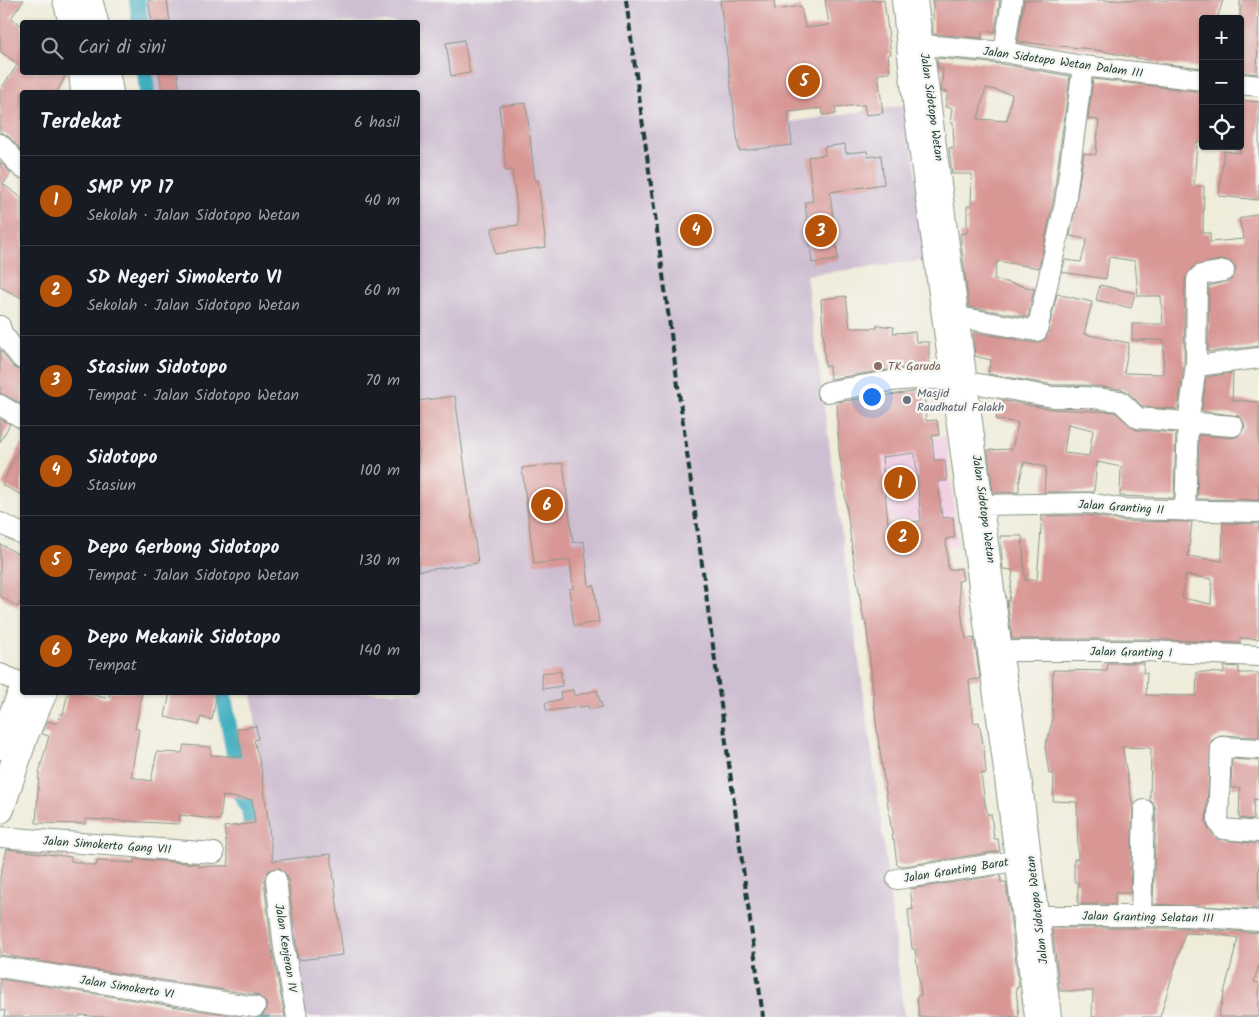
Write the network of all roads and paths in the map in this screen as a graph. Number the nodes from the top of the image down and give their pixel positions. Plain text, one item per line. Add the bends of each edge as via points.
1 (67, 0) edge
2 (88, 0) edge
3 (902, 0) edge
4 (917, 0) edge
5 (1012, 0) edge
6 (72, 20) edge
7 (93, 20) edge
8 (923, 45) junction
9 (1004, 52) junction
10 (1083, 66) junction
11 (83, 75) edge
12 (106, 75) edge
13 (1199, 80) edge
14 (1244, 84) edge
15 (1259, 86) edge
16 (86, 90) edge
17 (109, 90) edge
18 (0, 144) edge
19 (20, 166) edge
20 (1224, 271) dead end
21 (958, 317) junction
22 (0, 326) edge
23 (20, 356) edge
24 (1259, 358) edge
25 (1196, 366) junction
26 (959, 381) junction
27 (827, 392) dead end
28 (0, 405) edge
29 (20, 417) edge
30 (1188, 423) junction
31 (1233, 426) dead end
32 (983, 504) junction
33 (1185, 511) junction
34 (1259, 512) edge
35 (0, 524) edge
36 (20, 533) edge
37 (1002, 651) junction
38 (1259, 656) edge
39 (0, 674) edge
40 (20, 682) edge
41 (21, 695) edge
42 (42, 695) edge
43 (0, 745) edge
44 (1009, 745) junction
45 (1259, 749) edge
46 (0, 809) edge
47 (1144, 810) dead end
48 (1259, 832) edge
49 (0, 837) edge
50 (214, 853) dead end
51 (1015, 862) junction
52 (276, 879) dead end
53 (897, 879) dead end
54 (1037, 916) junction
55 (1141, 917) junction
56 (1259, 921) edge
57 (0, 967) edge
58 (255, 1007) dead end
59 (297, 1017) edge
60 (1035, 1017) edge
61 (1051, 1017) edge

1 - 6 highway
2 - 7 highway
3 - 26 street, Jalan Sidotopo Wetan via 914,111
4 - 8 street, Jalan Sidotopo Wetan
5 - 9 street
8 - 9 street, Jalan Sidotopo Wetan Dalam III
8 - 21 street, Jalan Sidotopo Wetan
9 - 10 street, Jalan Sidotopo Wetan Dalam III
10 - 13 street, Jalan Sidotopo Wetan Dalam III
10 - 21 street via 1065,204 1037,332
11 - 16 highway
12 - 17 highway
14 - 15 street
18 - 19 street
20 - 25 street via 1201,275 1197,279
21 - 26 street, Jalan Sidotopo Wetan
22 - 23 street
24 - 25 street
25 - 30 street
26 - 27 street via 934,378 888,381
26 - 30 street via 1053,397 1120,401 1138,418
26 - 32 street, Jalan Sidotopo Wetan
26 - 44 street, Jalan Sidotopo Wetan
28 - 29 street
30 - 31 street
30 - 33 street
32 - 33 street, Jalan Granting II via 1089,504
32 - 37 street, Jalan Sidotopo Wetan
33 - 34 street, Jalan Granting II
35 - 36 street
37 - 38 street, Jalan Granting I via 1145,651
37 - 44 street, Jalan Sidotopo Wetan
39 - 40 street
41 - 43 highway
42 - 46 highway via 24,735
44 - 51 street, Jalan Sidotopo Wetan
44 - 54 street, Jalan Sidotopo Wetan
45 - 48 street via 1221,747 1220,826 1223,829
47 - 55 street
49 - 50 street, Jalan Simokerto Gang VII
51 - 53 street, Jalan Granting Barat
51 - 60 street, Jalan Sidotopo Wetan
52 - 59 street, Jalan Kenjeran IV
54 - 55 street, Jalan Granting Selatan III
54 - 61 street, Jalan Sidotopo Wetan
55 - 56 street, Jalan Granting Selatan III via 1188,916
57 - 58 street, Jalan Simokerto VI

